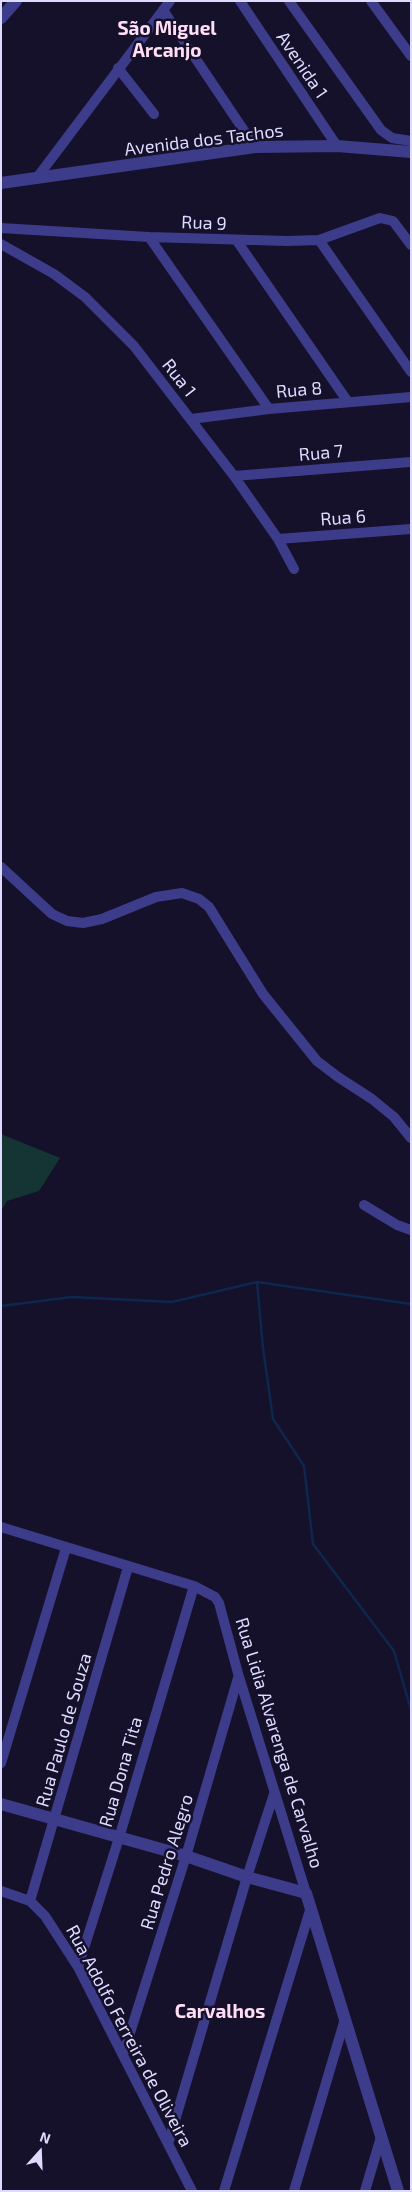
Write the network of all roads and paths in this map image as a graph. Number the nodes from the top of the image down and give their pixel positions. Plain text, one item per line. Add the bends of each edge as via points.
1 (16, 1) edge
2 (170, 1) edge
3 (240, 1) edge
4 (289, 1) edge
5 (370, 1) edge
6 (163, 10) junction
7 (1, 18) edge
8 (411, 56) edge
9 (118, 68) junction
10 (154, 114) dead end
11 (411, 141) edge
12 (337, 146) junction
13 (255, 147) junction
14 (411, 152) edge
15 (36, 179) junction
16 (1, 183) edge
17 (1, 228) edge
18 (149, 237) junction
19 (319, 240) junction
20 (237, 241) junction
21 (1, 244) edge
22 (411, 246) edge
23 (411, 372) edge
24 (411, 397) edge
25 (348, 402) junction
26 (269, 409) junction
27 (191, 419) junction
28 (411, 462) edge
29 (234, 476) junction
30 (411, 529) edge
31 (278, 539) junction
32 (294, 568) dead end
33 (1, 867) edge
34 (411, 1138) edge
35 (364, 1205) dead end
36 (411, 1230) edge
37 (1, 1527) edge
38 (66, 1548) junction
39 (128, 1567) junction
40 (194, 1586) junction
41 (239, 1678) junction
42 (1, 1762) edge
43 (274, 1794) junction
44 (1, 1804) edge
45 (55, 1818) junction
46 (119, 1838) junction
47 (186, 1856) junction
48 (247, 1877) junction
49 (1, 1892) edge
50 (300, 1892) junction
51 (30, 1901) junction
52 (311, 1906) junction
53 (78, 1967) junction
54 (345, 2019) junction
55 (123, 2055) junction
56 (381, 2137) junction
57 (168, 2144) junction
58 (192, 2191) edge
59 (224, 2191) edge
60 (294, 2191) edge
61 (365, 2191) edge
62 (398, 2191) edge

1 - 7 street
2 - 6 street
3 - 12 street, Avenida 1
4 - 11 street, Avenida 1 via 381,130 392,138
5 - 8 street
6 - 9 street
6 - 13 street
9 - 10 street
9 - 15 street
12 - 13 street, Avenida dos Tachos
12 - 14 street, Avenida dos Tachos
13 - 15 street, Avenida dos Tachos
15 - 16 street, Avenida dos Tachos
17 - 18 street, Rua 9
18 - 20 street, Rua 9
18 - 26 street
19 - 20 street, Rua 9
19 - 22 street, Rua 9 via 380,218 393,221
19 - 23 street
20 - 25 street
21 - 27 street, Rua 1 via 54,274 85,297 134,346
24 - 25 street, Rua 8
25 - 26 street, Rua 8
26 - 27 street, Rua 8
27 - 29 street, Rua 1
28 - 29 street, Rua 7
29 - 31 street, Rua 1
30 - 31 street, Rua 6
31 - 32 street, Rua 1
33 - 34 street via 52,914 67,921 83,923 102,919 156,897 182,893 199,899 209,907 263,994 317,1061 394,1117
35 - 36 street
37 - 38 street
38 - 39 street
38 - 42 street
39 - 40 street
39 - 45 street, Rua Paulo de Souza
40 - 41 street, Rua Lidia Alvarenga de Carvalho via 210,1594 218,1603
40 - 46 street, Rua Dona Tita
41 - 43 street, Rua Lidia Alvarenga de Carvalho
41 - 47 street, Rua Pedro Alegro
43 - 48 street
43 - 50 street, Rua Lidia Alvarenga de Carvalho
44 - 45 street
45 - 46 street
45 - 51 street, Rua Paulo de Souza
46 - 47 street
46 - 53 street, Rua Dona Tita
47 - 48 street
47 - 55 street, Rua Pedro Alegro
48 - 50 street
48 - 57 street
49 - 51 street, Rua Adolfo Ferreira de Oliveira
50 - 52 street, Rua Lidia Alvarenga de Carvalho
51 - 53 street, Rua Adolfo Ferreira de Oliveira via 45,1916
52 - 54 street, Rua Lidia Alvarenga de Carvalho
52 - 59 street
53 - 55 street, Rua Adolfo Ferreira de Oliveira
54 - 56 street, Rua Lidia Alvarenga de Carvalho
54 - 60 street
55 - 57 street, Rua Adolfo Ferreira de Oliveira
56 - 61 street
56 - 62 street, Rua Lidia Alvarenga de Carvalho
57 - 58 street, Rua Adolfo Ferreira de Oliveira

